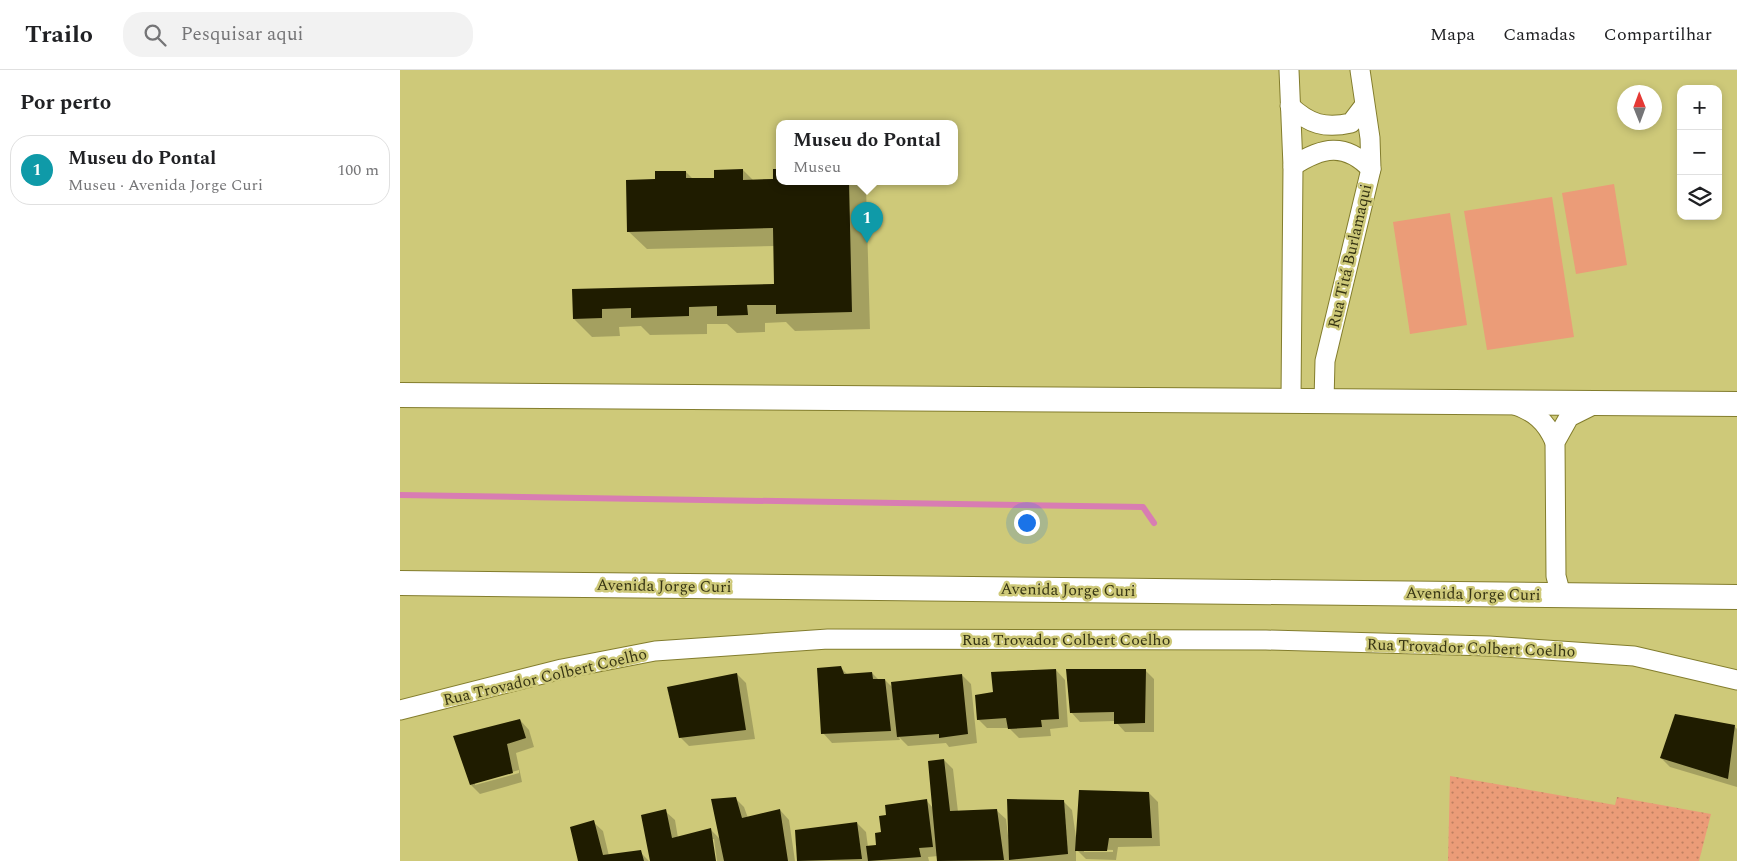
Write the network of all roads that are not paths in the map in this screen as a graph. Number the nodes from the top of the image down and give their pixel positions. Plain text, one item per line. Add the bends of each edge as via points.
1 (1289, 70) edge
2 (1360, 70) edge
3 (1290, 106) junction
4 (1364, 106) junction
5 (1293, 166) junction
6 (1371, 168) junction
7 (400, 395) edge
8 (1291, 400) junction
9 (1324, 401) junction
10 (1506, 402) junction
11 (1598, 403) junction
12 (1737, 404) edge
13 (1555, 442) junction
14 (400, 583) edge
15 (1561, 595) junction
16 (1737, 597) edge
17 (1737, 680) edge
18 (400, 710) edge

1 - 3 street
2 - 4 street
3 - 4 street via 1302,118 1328,127 1351,122
3 - 5 street
4 - 6 street
5 - 6 street, Rua Titá Burlamaqui via 1325,150 1354,154
5 - 8 street
6 - 9 street, Rua Titá Burlamaqui via 1325,361
7 - 8 street
8 - 9 street
9 - 10 street
10 - 11 street
10 - 13 street via 1541,418
11 - 12 street
11 - 13 street via 1569,417
13 - 15 street via 1556,576
14 - 15 street, Avenida Jorge Curi
15 - 16 street, Avenida Jorge Curi
17 - 18 street, Rua Trovador Colbert Coelho via 1634,656 1490,646 1266,640 828,639 655,651 562,669

